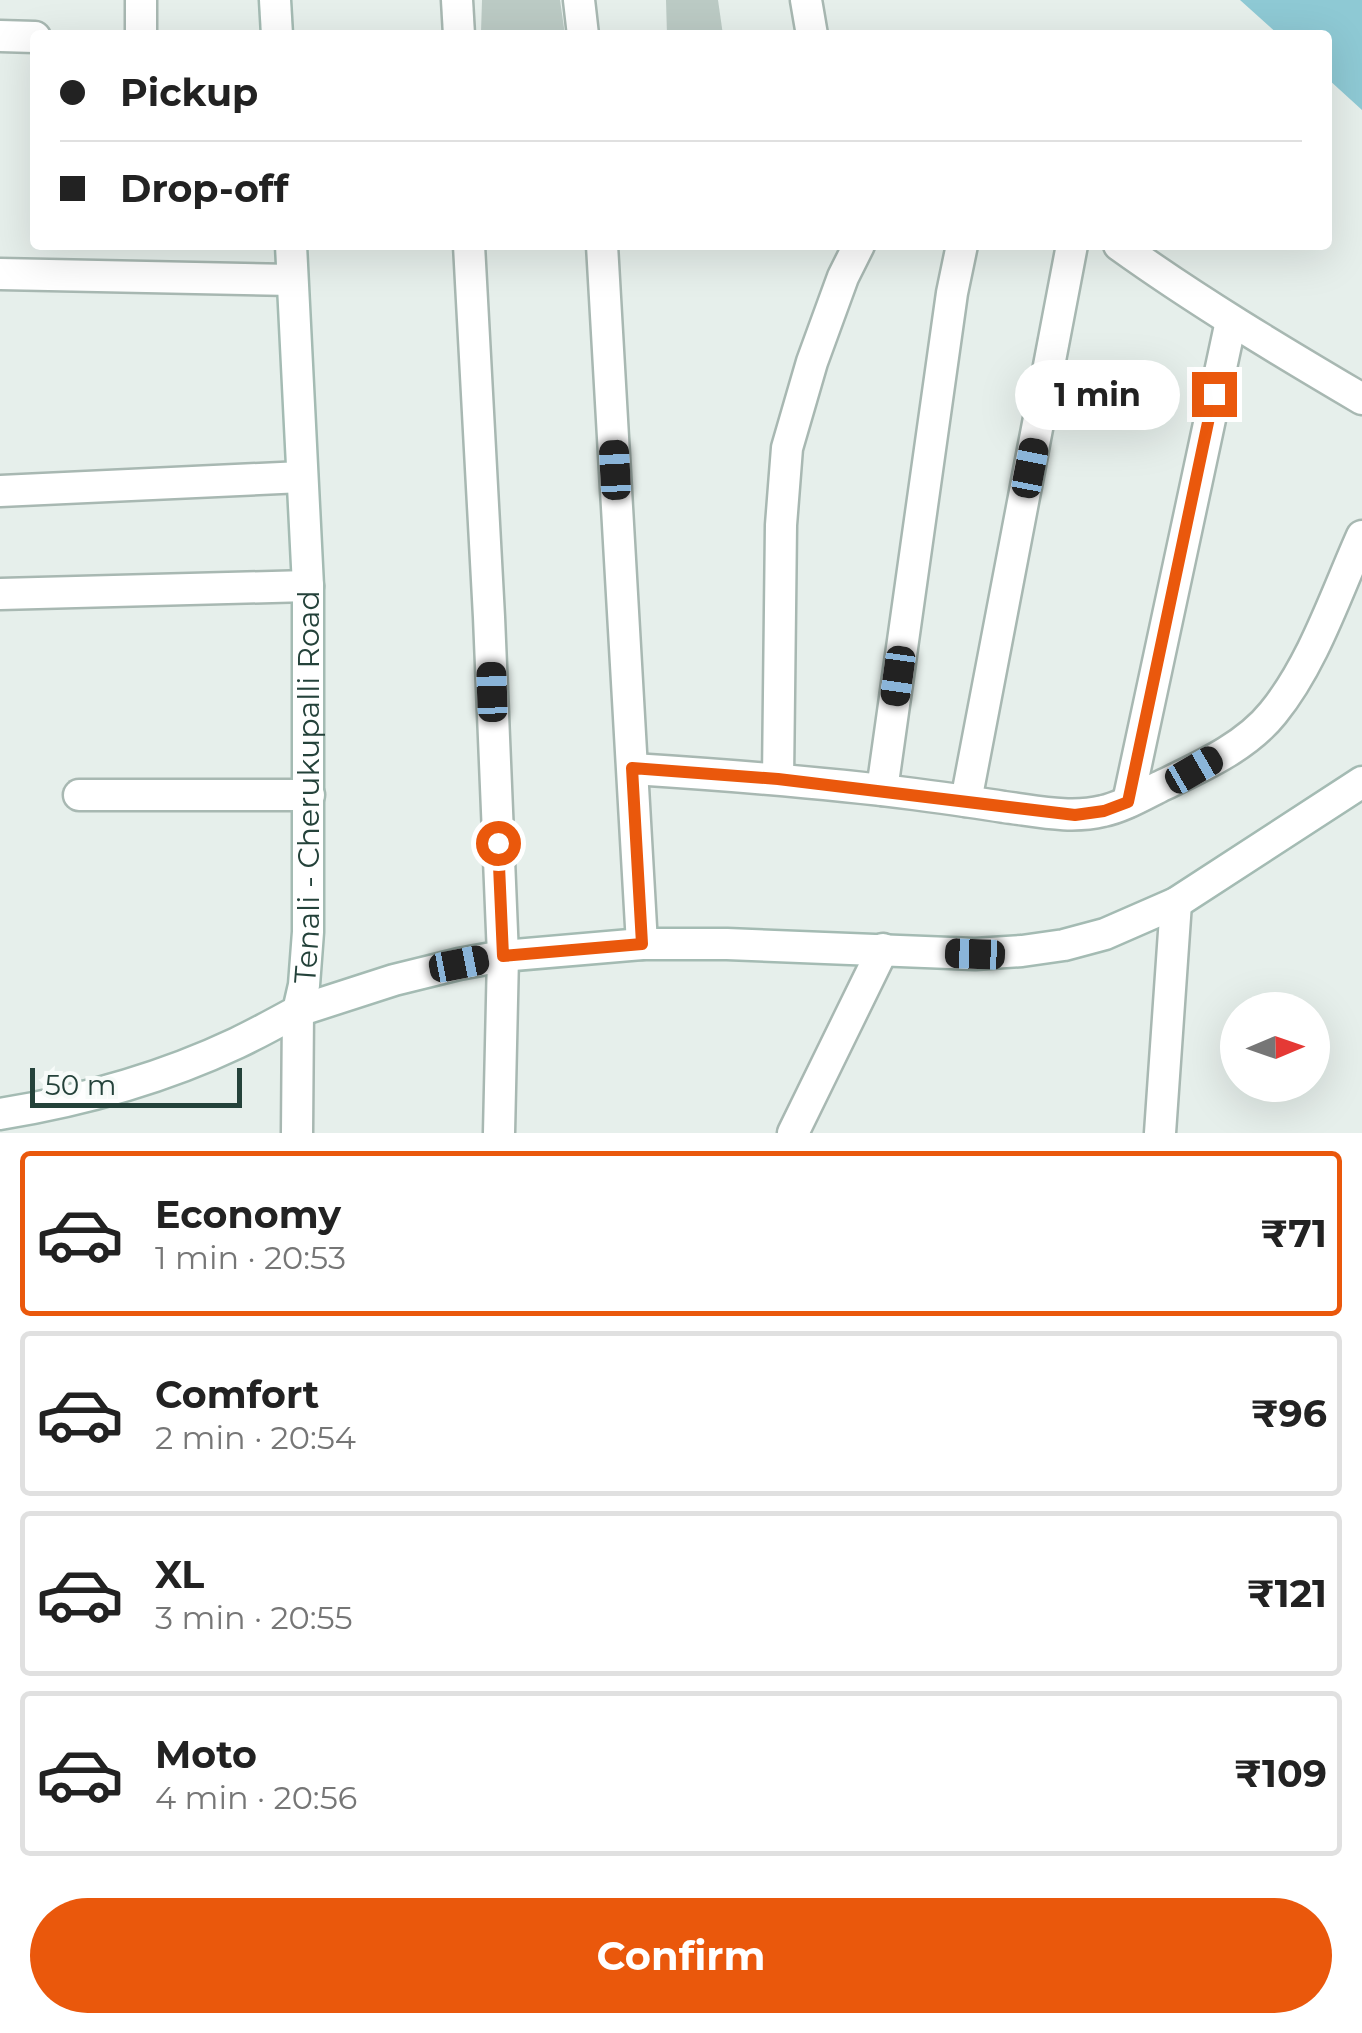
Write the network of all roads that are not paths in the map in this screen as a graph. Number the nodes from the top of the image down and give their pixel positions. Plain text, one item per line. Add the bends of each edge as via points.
1 (141, 0) edge
2 (275, 0) edge
3 (457, 0) edge
4 (579, 0) edge
5 (806, 0) edge
6 (141, 30) edge
7 (277, 30) edge
8 (458, 30) edge
9 (583, 30) edge
10 (811, 30) edge
11 (0, 36) edge
12 (30, 37) edge
13 (291, 250) edge
14 (470, 250) edge
15 (602, 250) edge
16 (856, 250) edge
17 (961, 250) edge
18 (1071, 250) edge
19 (1126, 250) edge
20 (0, 274) edge
21 (292, 280) junction
22 (1230, 321) junction
23 (1362, 398) edge
24 (302, 477) junction
25 (0, 491) edge
26 (1362, 536) edge
27 (308, 586) junction
28 (0, 594) edge
29 (632, 768) junction
30 (778, 779) junction
31 (1362, 782) edge
32 (882, 790) junction
33 (79, 795) dead end
34 (309, 795) junction
35 (966, 801) junction
36 (1128, 802) junction
37 (1176, 903) junction
38 (642, 944) junction
39 (883, 950) junction
40 (503, 956) junction
41 (298, 1011) junction
42 (0, 1114) edge
43 (297, 1133) edge
44 (499, 1133) edge
45 (793, 1133) edge
46 (1160, 1133) edge

1 - 6 street
2 - 7 street
3 - 8 street
4 - 9 street
5 - 10 street
11 - 12 street
13 - 21 street, Tenali - Cherukupalli Road
14 - 40 street
15 - 29 street
16 - 30 street via 812,362 788,448
17 - 32 street
18 - 35 street
19 - 22 street
20 - 21 street
21 - 24 street, Tenali - Cherukupalli Road
22 - 23 street
22 - 36 street
24 - 25 street
24 - 27 street, Tenali - Cherukupalli Road
26 - 36 street via 1312,648 1271,716 1245,740
27 - 28 street
27 - 34 street, Tenali - Cherukupalli Road
29 - 30 street
29 - 38 street
30 - 32 street
31 - 37 street
32 - 35 street
33 - 34 street
34 - 41 street, Tenali - Cherukupalli Road via 308,932
35 - 36 street via 1075,815
37 - 39 street via 1064,945 975,954
37 - 46 street
38 - 39 street
38 - 40 street
39 - 45 street
40 - 41 street via 394,980
40 - 44 street
41 - 42 street, Tenali - Cherukupalli Road via 148,1077
41 - 43 street

